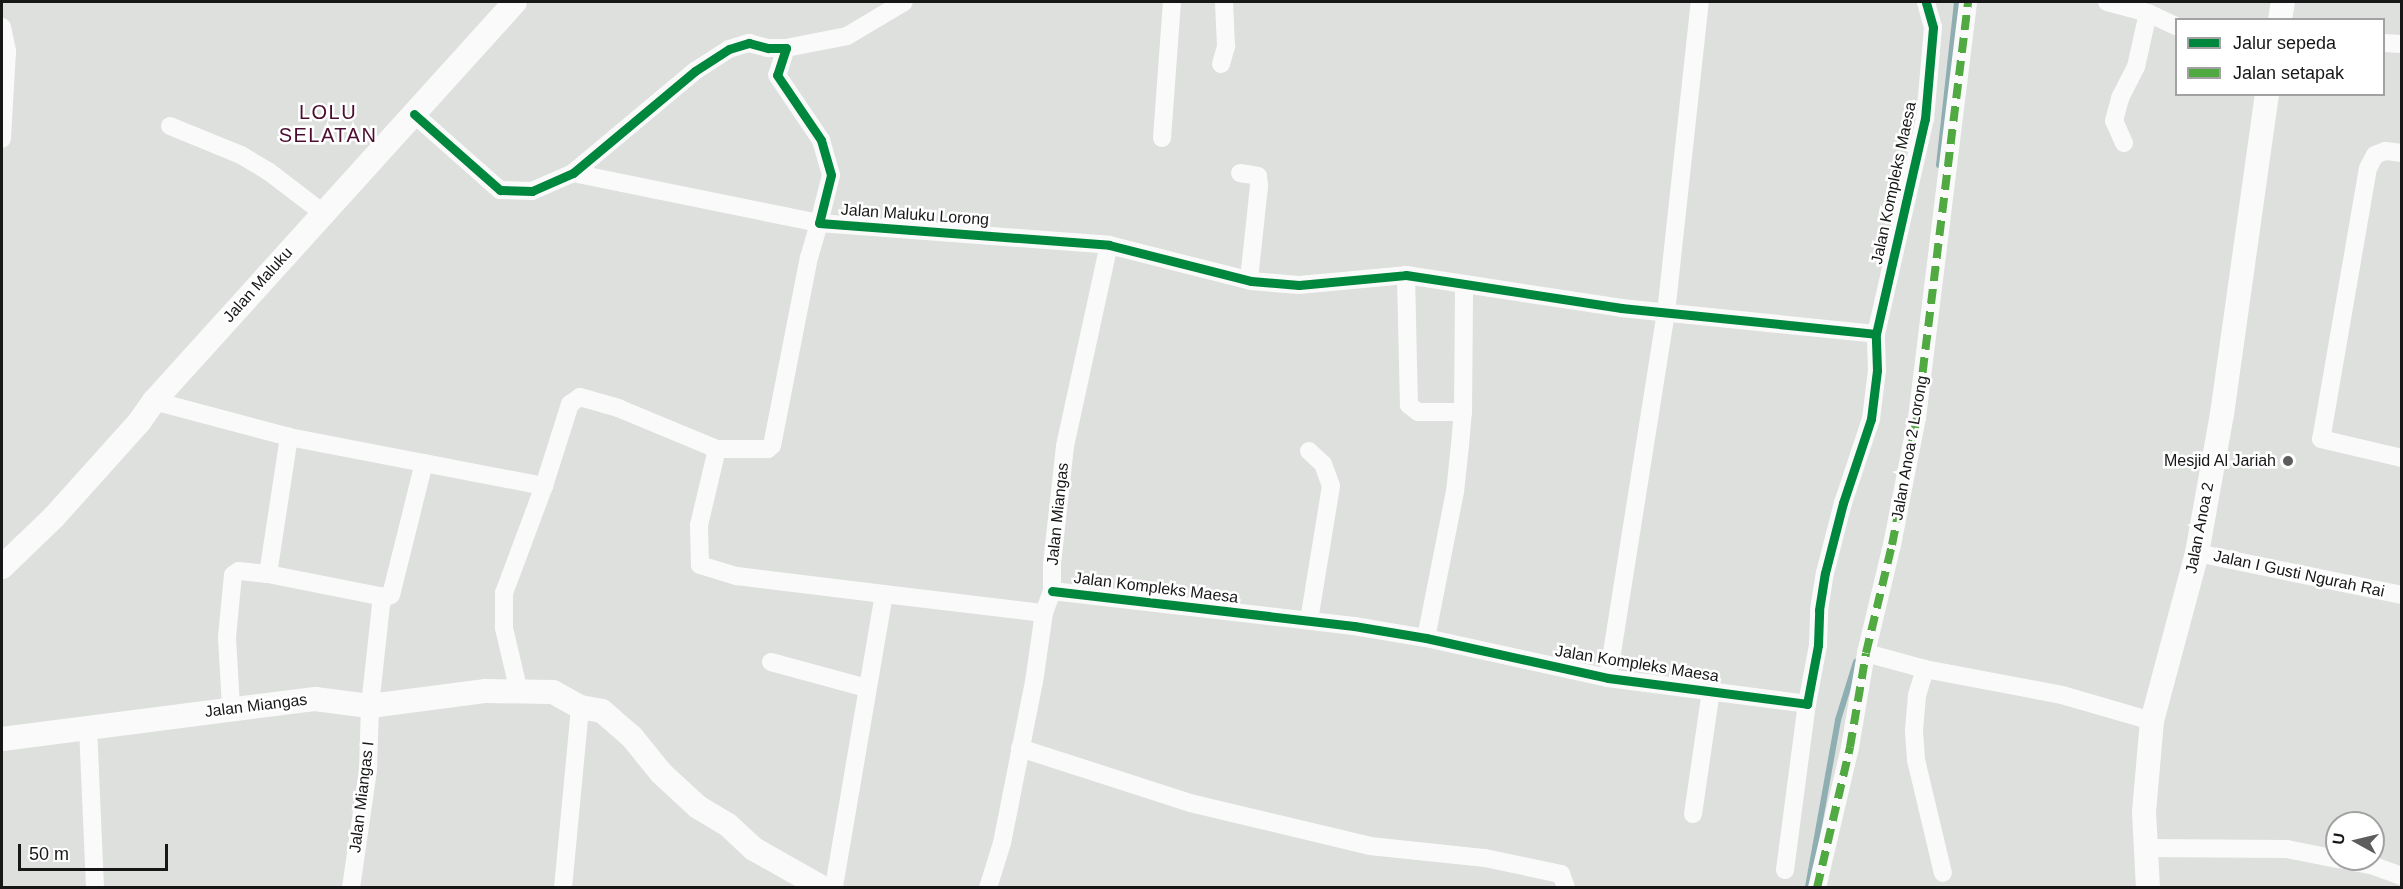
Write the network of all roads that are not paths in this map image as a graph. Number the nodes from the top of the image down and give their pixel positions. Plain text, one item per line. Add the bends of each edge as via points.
1 (515, 2) edge
2 (904, 2) edge
3 (1172, 2) edge
4 (1224, 2) edge
5 (1700, 2) edge
6 (1926, 2) edge
7 (1968, 2) edge
8 (2106, 2) edge
9 (2283, 2) edge
10 (2148, 13) junction
11 (2280, 18) edge
12 (2175, 26) edge
13 (2, 27) edge
14 (2385, 43) edge
15 (742, 44) junction
16 (2402, 44) edge
17 (786, 48) junction
18 (1221, 64) dead end
19 (777, 75) junction
20 (2267, 96) edge
21 (414, 114) junction
22 (170, 126) dead end
23 (1162, 138) dead end
24 (2, 140) edge
25 (2124, 143) dead end
26 (2402, 153) edge
27 (573, 173) junction
28 (1240, 173) dead end
29 (323, 213) junction
30 (819, 223) junction
31 (1109, 245) junction
32 (1406, 275) junction
33 (1249, 280) junction
34 (1464, 285) junction
35 (1666, 313) junction
36 (1876, 334) junction
37 (154, 401) junction
38 (1463, 412) junction
39 (290, 436) junction
40 (717, 449) junction
41 (1309, 451) dead end
42 (2402, 458) edge
43 (424, 463) junction
44 (544, 486) junction
45 (2196, 553) junction
46 (2, 567) edge
47 (268, 574) junction
48 (1052, 591) junction
49 (884, 594) junction
50 (2402, 595) edge
51 (384, 597) junction
52 (1044, 613) junction
53 (1309, 620) junction
54 (1426, 638) junction
55 (1866, 653) junction
56 (771, 662) dead end
57 (1925, 669) junction
58 (1608, 678) junction
59 (867, 688) junction
60 (1711, 691) junction
61 (519, 692) junction
62 (1807, 704) junction
63 (370, 706) junction
64 (580, 707) junction
65 (231, 708) junction
66 (2152, 721) junction
67 (88, 728) junction
68 (2, 739) edge
69 (1020, 748) junction
70 (1694, 814) dead end
71 (2145, 848) junction
72 (2325, 856) edge
73 (1785, 870) dead end
74 (2385, 870) edge
75 (1943, 873) dead end
76 (2402, 876) edge
77 (95, 888) edge
78 (351, 888) edge
79 (563, 888) edge
80 (823, 888) edge
81 (834, 888) edge
82 (988, 888) edge
83 (1566, 888) edge
84 (1817, 888) edge
85 (2148, 888) edge

1 - 21 street, Jalan Maluku
2 - 17 street via 847,36
3 - 23 street
4 - 18 street via 1226,46
5 - 35 street, Jalan Kompleks Maesa
6 - 36 street, Jalan Kompleks Maesa via 1933,27 1925,119
7 - 55 street, Jalan Anoa 2 Lorong via 1917,418
8 - 10 street
9 - 11 street
10 - 12 street
10 - 25 street via 2136,67 2120,98 2114,121
13 - 24 street via 7,51
14 - 16 street
15 - 17 street
15 - 19 street, Jalan Maluku Lorong
15 - 27 street via 695,72
17 - 19 street
19 - 30 street, Jalan Maluku Lorong via 821,140 831,175
20 - 45 street, Jalan Anoa 2 via 2222,414
21 - 27 street via 500,190 532,191
21 - 29 street, Jalan Maluku
22 - 29 street via 241,155 276,176
26 - 42 street via 2375,154 2368,168 2321,439
27 - 30 street
28 - 33 street via 1258,176 1259,186
29 - 37 street, Jalan Maluku
30 - 31 street, Jalan Maluku Lorong
30 - 40 street via 772,445 768,449
31 - 33 street, Jalan Maluku Lorong
31 - 48 street, Jalan Miangas via 1065,446
32 - 33 street, Jalan Maluku Lorong via 1299,285
32 - 34 street, Jalan Maluku Lorong
32 - 38 street via 1409,405 1418,412
34 - 35 street
34 - 38 street
35 - 36 street
35 - 58 street, Jalan Kompleks Maesa
36 - 62 street, Jalan Kompleks Maesa via 1877,370 1871,419 1825,573
37 - 39 street
37 - 46 street, Jalan Maluku via 62,508
38 - 54 street via 1455,492
39 - 43 street
39 - 47 street
40 - 44 street via 618,408 580,397 570,404
40 - 49 street via 699,525 700,565 737,576
41 - 53 street via 1323,464 1331,486
43 - 44 street
43 - 51 street, Jalan Miangas I via 391,595
44 - 61 street via 504,593 504,628
45 - 50 street, Jalan I Gusti Ngurah Rai
45 - 66 street, Jalan Anoa 2
47 - 51 street
47 - 65 street via 239,571 233,575 227,637
48 - 52 street, Jalan Miangas
48 - 53 street, Jalan Kompleks Maesa
49 - 52 street
49 - 59 street
51 - 63 street, Jalan Miangas I
52 - 69 street, Jalan Miangas
53 - 54 street, Jalan Kompleks Maesa
54 - 58 street, Jalan Kompleks Maesa
55 - 57 street
55 - 84 street, Jalan Anoa 2 Lorong via 1850,747
56 - 59 street
57 - 66 street via 2062,695
57 - 75 street via 1917,696 1916,760
58 - 60 street, Jalan Kompleks Maesa
59 - 81 street
60 - 62 street, Jalan Kompleks Maesa
60 - 70 street
61 - 63 street, Jalan Miangas via 486,692
61 - 64 street, Jalan Miangas via 553,692
62 - 73 street
63 - 65 street, Jalan Miangas via 315,699
63 - 78 street, Jalan Miangas I via 368,770
64 - 79 street
64 - 80 street, Jalan Miangas via 602,711 698,807 728,825 754,849
65 - 67 street, Jalan Miangas
66 - 71 street, Jalan Anoa 2
67 - 68 street, Jalan Miangas
67 - 77 street
69 - 82 street, Jalan Miangas via 1002,843
69 - 83 street via 1190,802 1370,846 1485,858 1561,874
71 - 72 street via 2287,849
71 - 85 street, Jalan Anoa 2
74 - 76 street

